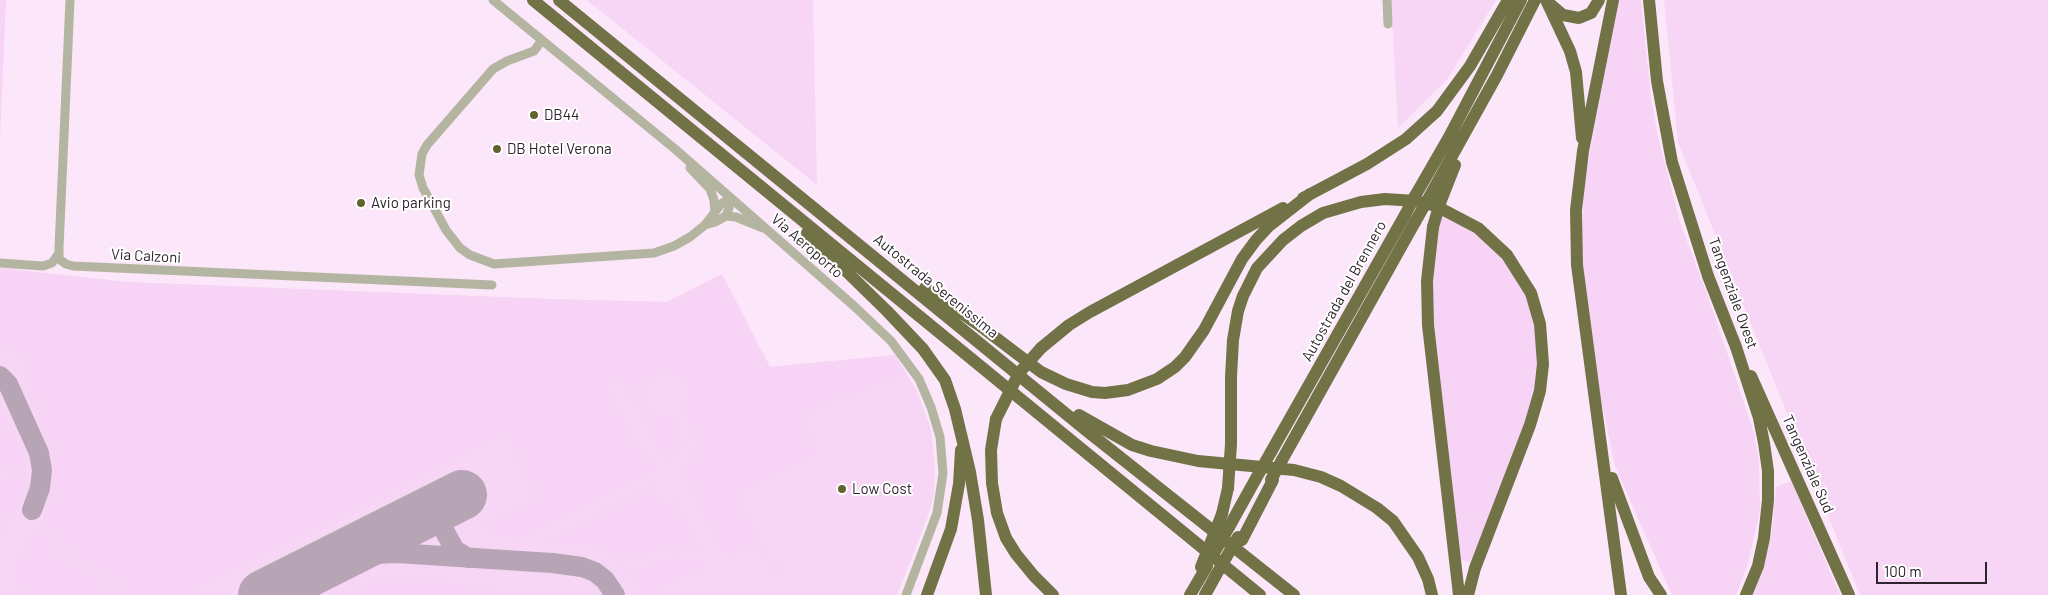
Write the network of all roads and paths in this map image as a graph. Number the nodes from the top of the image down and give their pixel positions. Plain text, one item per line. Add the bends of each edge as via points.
1 (70, 0) edge
2 (492, 0) edge
3 (532, 0) edge
4 (559, 0) edge
5 (567, 0) edge
6 (1387, 0) edge
7 (1508, 0) edge
8 (1521, 0) edge
9 (1535, 0) edge
10 (1546, 0) edge
11 (1600, 0) edge
12 (1613, 0) edge
13 (1650, 4) edge
14 (584, 20) junction
15 (1388, 24) dead end
16 (542, 40) junction
17 (1476, 112) junction
18 (675, 149) junction
19 (1583, 151) junction
20 (742, 171) junction
21 (1310, 194) junction
22 (730, 198) junction
23 (1421, 199) junction
24 (715, 212) junction
25 (726, 216) junction
26 (824, 216) junction
27 (1410, 218) junction
28 (705, 225) junction
29 (766, 228) junction
30 (59, 253) junction
31 (0, 263) edge
32 (492, 285) dead end
33 (1736, 347) junction
34 (1033, 386) junction
35 (962, 435) junction
36 (1603, 452) junction
37 (1279, 458) junction
38 (1268, 478) junction
39 (1236, 535) junction
40 (1204, 566) junction
41 (1220, 576) junction
42 (906, 595) edge
43 (927, 595) edge
44 (986, 595) edge
45 (1053, 595) edge
46 (1189, 595) edge
47 (1205, 595) edge
48 (1215, 595) edge
49 (1260, 595) edge
50 (1294, 595) edge
51 (1432, 595) edge
52 (1459, 595) edge
53 (1468, 595) edge
54 (1621, 595) edge
55 (1660, 595) edge
56 (1746, 595) edge
57 (1849, 595) edge

1 - 30 street
2 - 16 street, Via Aeroporto
3 - 20 highway
4 - 14 highway, Autostrada Serenissima
5 - 14 highway
6 - 15 street
7 - 21 highway via 1470,66 1437,111 1406,139
8 - 23 highway, Autostrada del Brennero via 1449,137
9 - 17 highway, Autostrada del Brennero
10 - 11 highway via 1563,15 1579,18 1591,13
10 - 19 highway via 1570,51 1576,72
12 - 19 highway
13 - 33 highway, Tangenziale Ovest via 1657,81 1672,162 1708,276
14 - 26 highway, Autostrada Serenissima
16 - 18 street, Via Aeroporto
16 - 28 street via 534,52 493,69 422,154 419,175 423,188 452,238 470,255 494,264 654,253 674,246
17 - 23 highway, Autostrada del Brennero
17 - 52 highway, bridge via 1433,227 1427,281 1428,325
18 - 22 street, Via Aeroporto
18 - 24 street via 710,189
19 - 36 highway via 1576,210 1577,266
20 - 35 highway via 923,349 945,380
20 - 49 highway
21 - 26 highway via 1256,240 1242,259 1204,330 1175,367 1144,385 1105,393 1081,389 1041,372
21 - 45 highway, bridge via 1090,312 1041,348 1019,373 996,419 991,450 992,484 1006,538 1034,576
22 - 24 street
22 - 25 street
22 - 29 street, Via Aeroporto
23 - 27 highway, Autostrada del Brennero, bridge
24 - 28 street
25 - 28 street
25 - 29 street
26 - 34 highway, Autostrada Serenissima
27 - 37 highway, Autostrada del Brennero
27 - 37 highway, Autostrada del Brennero via 1296,436
29 - 42 street, Via Aeroporto via 891,341 919,380 931,407 940,437 943,473 937,513
30 - 31 street via 52,263 43,266
30 - 32 street, Via Calzoni via 59,258 73,266
33 - 56 highway, Tangenziale Ovest via 1759,418 1768,471 1764,538 1758,566
33 - 57 highway, Tangenziale Sud
34 - 50 highway, Autostrada Serenissima
34 - 51 highway via 1132,445 1198,461 1294,470 1341,486 1393,521 1418,557
35 - 43 highway via 959,484 951,528
35 - 44 highway via 978,520
36 - 54 highway
36 - 55 highway via 1624,515 1649,577
37 - 38 highway, Autostrada del Brennero, bridge
38 - 39 highway, Autostrada del Brennero
38 - 39 highway
39 - 40 highway, Autostrada del Brennero, bridge
39 - 41 highway, Autostrada del Brennero, bridge
40 - 46 highway
40 - 53 highway, bridge via 1228,488 1232,444 1230,377 1238,311 1258,268 1283,240 1323,213 1384,199 1416,201 1436,206 1478,228 1507,255 1524,279 1540,324 1543,364 1540,391
41 - 47 highway, Autostrada del Brennero
41 - 48 highway

